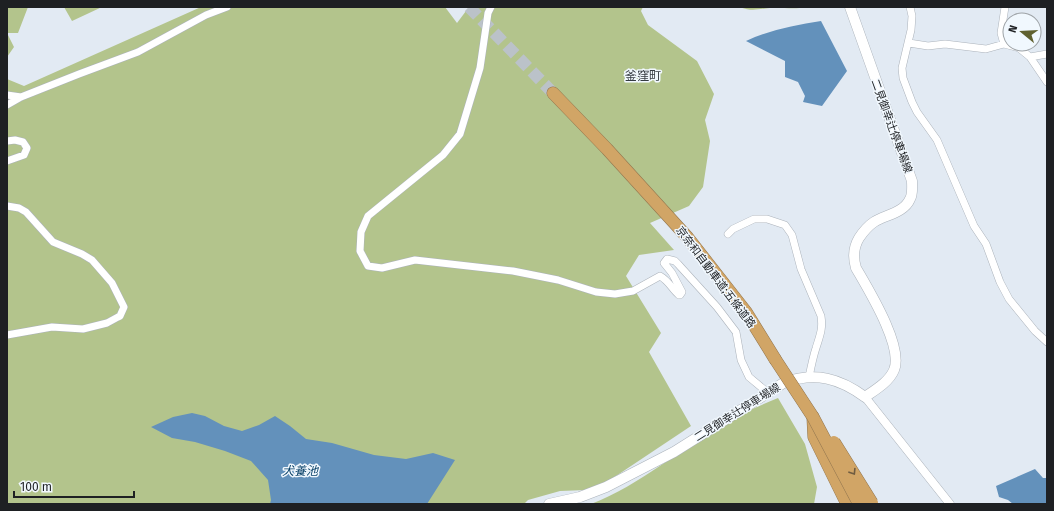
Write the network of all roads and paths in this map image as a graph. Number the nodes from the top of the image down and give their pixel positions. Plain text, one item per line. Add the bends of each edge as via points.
1 (227, 7) edge
2 (491, 7) edge
3 (850, 7) edge
4 (910, 7) edge
5 (1002, 23) edge
6 (1002, 38) edge
7 (909, 43) junction
8 (1002, 45) edge
9 (1024, 52) edge
10 (1047, 54) edge
11 (1030, 57) junction
12 (1047, 82) edge
13 (553, 93) tunnel mouth
14 (7, 95) edge
15 (21, 97) junction
16 (7, 104) edge
17 (7, 141) edge
18 (7, 161) edge
19 (7, 206) edge
20 (728, 234) dead end
21 (7, 335) edge
22 (1047, 342) edge
23 (783, 371) junction
24 (809, 377) junction
25 (767, 392) junction
26 (865, 397) junction
27 (813, 417) junction
28 (872, 503) edge
29 (549, 504) edge
30 (847, 504) edge
31 (860, 504) edge
32 (950, 504) edge

1 - 15 street via 206,15 138,52
2 - 25 street via 480,68 460,134 443,155 368,216 361,232 360,251 368,266 382,268 415,260 513,271 558,280 596,292 616,294 633,290 660,276 680,295 682,292 664,263 671,259 717,307 736,332 741,360 749,377
3 - 26 main road, 二見御幸辻停車場線 via 912,181 910,200 906,206 868,226 854,251 856,268 882,315 896,361 895,368 887,380
4 - 7 street via 912,16
5 - 6 street via 1000,33
7 - 8 street via 986,49
7 - 22 street via 902,68 903,78 917,112 937,140 1009,299 1034,331
9 - 11 street
10 - 11 street
11 - 12 street
13 - 23 highway, 京奈和自動車道;五條道路, bridge via 688,238 746,312
14 - 15 street
15 - 16 street
17 - 18 street via 23,142 26,148 24,155
19 - 21 street via 26,212 53,242 92,260 112,283 124,306 120,316 107,323 83,329 52,326
20 - 24 street via 732,229 754,219 767,219 785,225 792,235 801,269 822,324
23 - 27 highway, 京奈和自動車道;五條道路, bridge
23 -> 28 highway, bridge via 800,389
24 - 25 main road, 二見御幸辻停車場線 via 784,382
24 - 26 main road, 二見御幸辻停車場線 via 839,382
25 - 29 main road, 二見御幸辻停車場線 via 674,452 606,487 580,497
26 - 32 street
27 - 30 highway via 814,437
27 - 31 highway, 京奈和自動車道;五條道路, bridge

